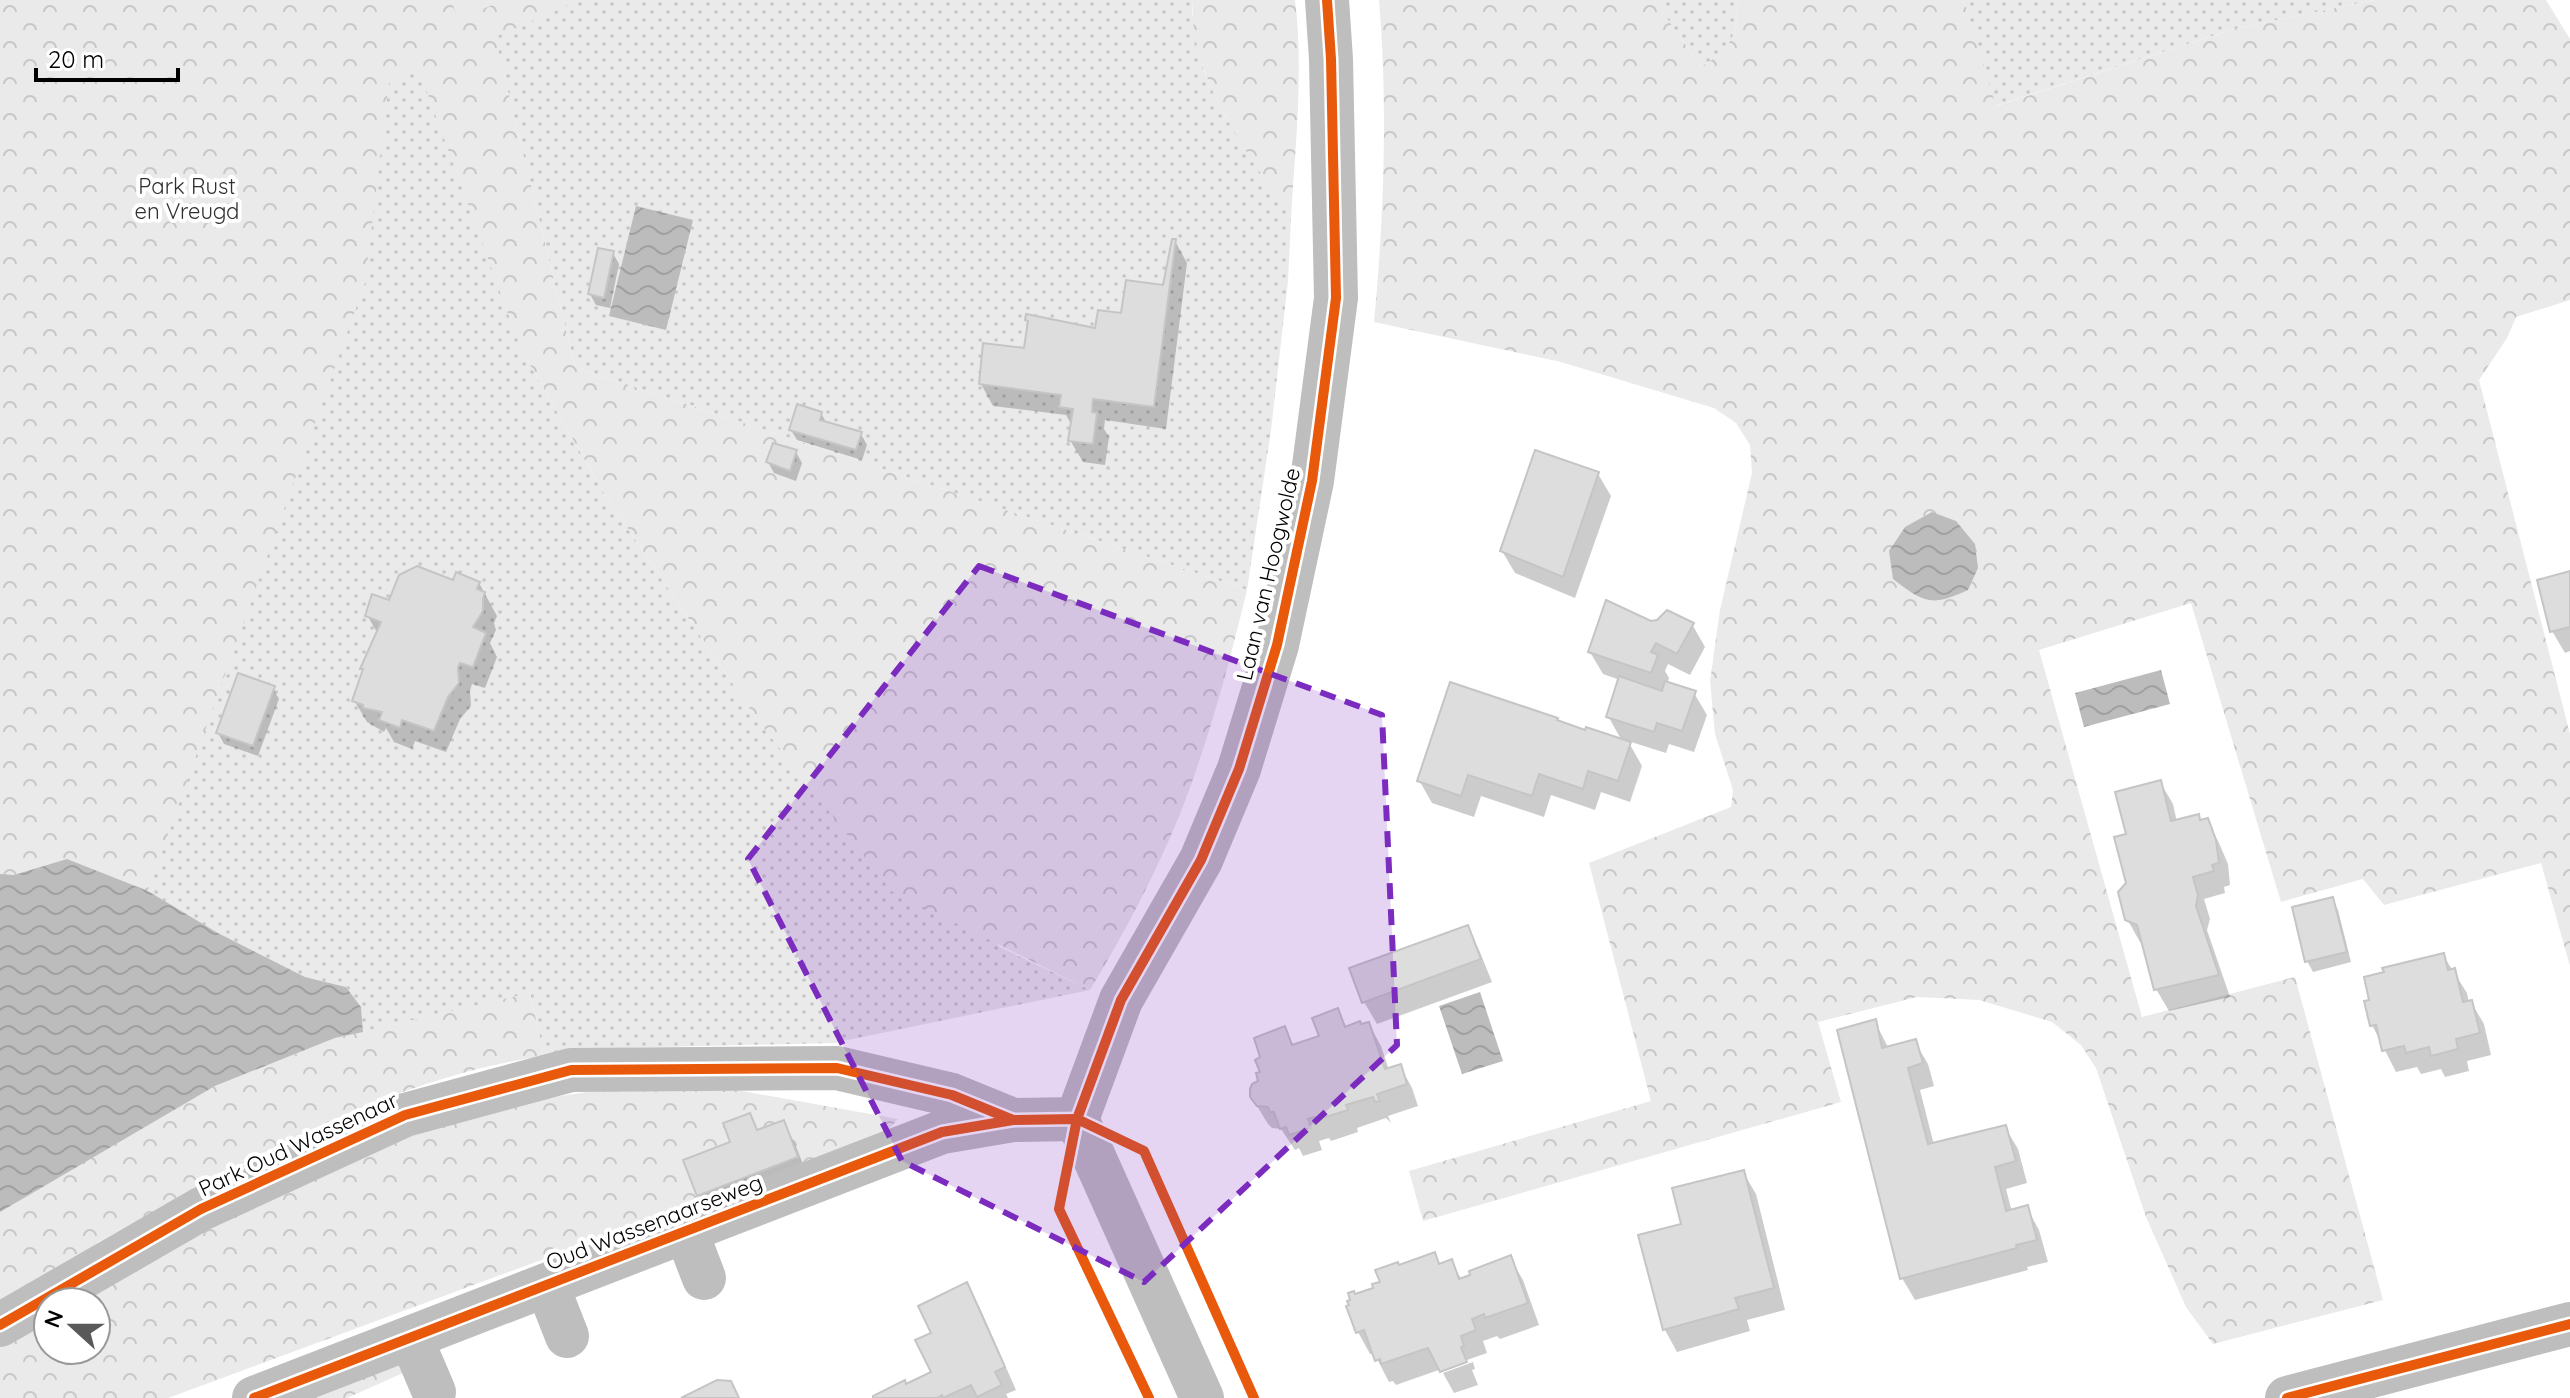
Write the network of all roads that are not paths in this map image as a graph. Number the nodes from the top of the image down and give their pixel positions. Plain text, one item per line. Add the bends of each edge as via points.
1 (1327, 0) edge
2 (1077, 1119) junction
3 (1013, 1120) junction
4 (686, 1231) junction
5 (704, 1278) dead end
6 (547, 1285) junction
7 (2570, 1324) edge
8 (0, 1325) edge
9 (567, 1336) dead end
10 (411, 1338) junction
11 (434, 1392) dead end
12 (254, 1398) edge
13 (1202, 1398) edge
14 (2287, 1398) edge

1 - 2 street, Laan van Hoogwolde via 1336,298 1312,481 1277,645 1239,769 1207,847 1121,1000
2 - 3 street, Oud Wassenaarseweg
2 - 13 street
3 - 4 street, Oud Wassenaarseweg via 942,1132
3 - 8 street, Park Oud Wassenaar via 952,1095 837,1068 571,1070 405,1115 201,1209
4 - 5 street
4 - 6 street, Oud Wassenaarseweg
6 - 9 street
6 - 10 street, Oud Wassenaarseweg
7 - 14 street
10 - 11 street
10 - 12 street, Oud Wassenaarseweg

